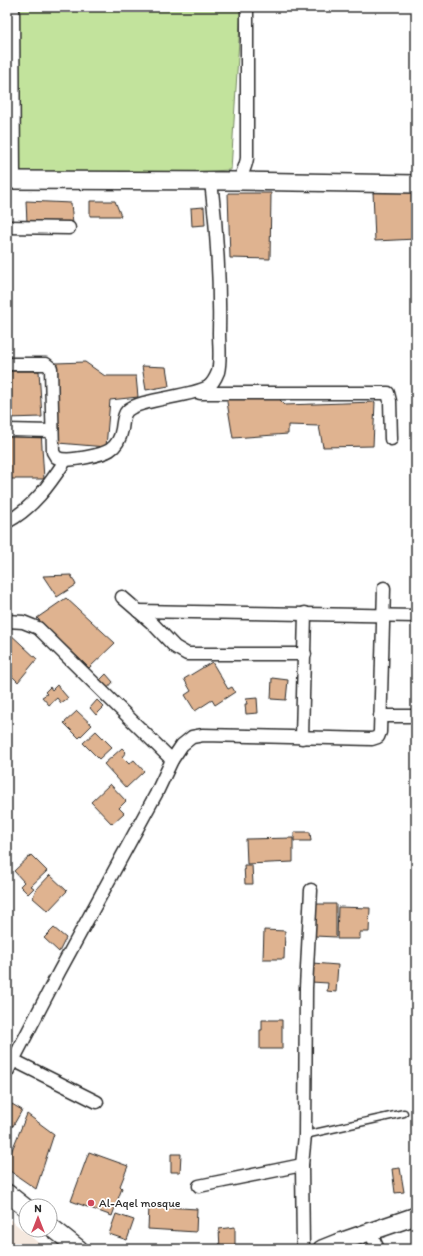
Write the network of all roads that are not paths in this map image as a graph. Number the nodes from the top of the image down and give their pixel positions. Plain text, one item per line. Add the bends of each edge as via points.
1 (13, 7) edge
2 (247, 7) edge
3 (10, 180) edge
4 (211, 181) junction
5 (241, 182) junction
6 (416, 184) edge
7 (7, 227) edge
8 (69, 228) dead end
9 (7, 364) edge
10 (192, 393) junction
11 (7, 430) edge
12 (52, 431) junction
13 (391, 439) dead end
14 (65, 461) junction
15 (7, 522) edge
16 (384, 588) dead end
17 (122, 597) dead end
18 (138, 611) junction
19 (305, 613) junction
20 (384, 614) junction
21 (416, 616) edge
22 (7, 622) edge
23 (305, 654) junction
24 (380, 716) junction
25 (416, 716) edge
26 (302, 738) junction
27 (172, 760) junction
28 (311, 890) dead end
29 (13, 1060) junction
30 (7, 1072) edge
31 (97, 1102) dead end
32 (404, 1113) dead end
33 (305, 1135) junction
34 (302, 1166) junction
35 (199, 1186) dead end
36 (7, 1193) edge
37 (18, 1202) edge
38 (7, 1206) edge
39 (18, 1214) edge
40 (416, 1216) edge
41 (58, 1232) edge
42 (370, 1232) junction
43 (49, 1238) edge
44 (330, 1246) edge
45 (62, 1249) edge
46 (79, 1249) edge
47 (303, 1249) edge
48 (309, 1249) edge
49 (378, 1249) edge

1 - 3 street
2 - 5 street via 247,158
3 - 4 main road
4 - 5 main road
4 - 10 street via 216,225 219,365 209,387
5 - 6 main road
7 - 8 street
9 - 12 street via 46,364 51,368
10 - 13 street via 388,393
10 - 14 street via 150,402 128,410 122,432 109,452
11 - 12 street
12 - 14 street via 53,452 56,457
14 - 15 street via 47,487 19,515
16 - 20 street
17 - 18 street
18 - 19 street
18 - 23 street via 175,647 187,654
19 - 20 street
19 - 23 street
20 - 21 street
20 - 24 street
22 - 27 street via 23,622 38,628
23 - 26 street
24 - 25 street
24 - 26 street via 380,732 378,737 372,739
26 - 27 street via 203,735 192,737 182,745
27 - 29 street
28 - 33 street via 306,988
29 - 30 street
29 - 31 street
32 - 33 lane
33 - 34 street
34 - 35 street
34 - 47 street
36 - 37 main road
38 - 39 main road
40 - 42 main road
41 - 46 main road
42 - 44 main road
42 - 49 street
43 - 45 main road
44 - 48 main road

